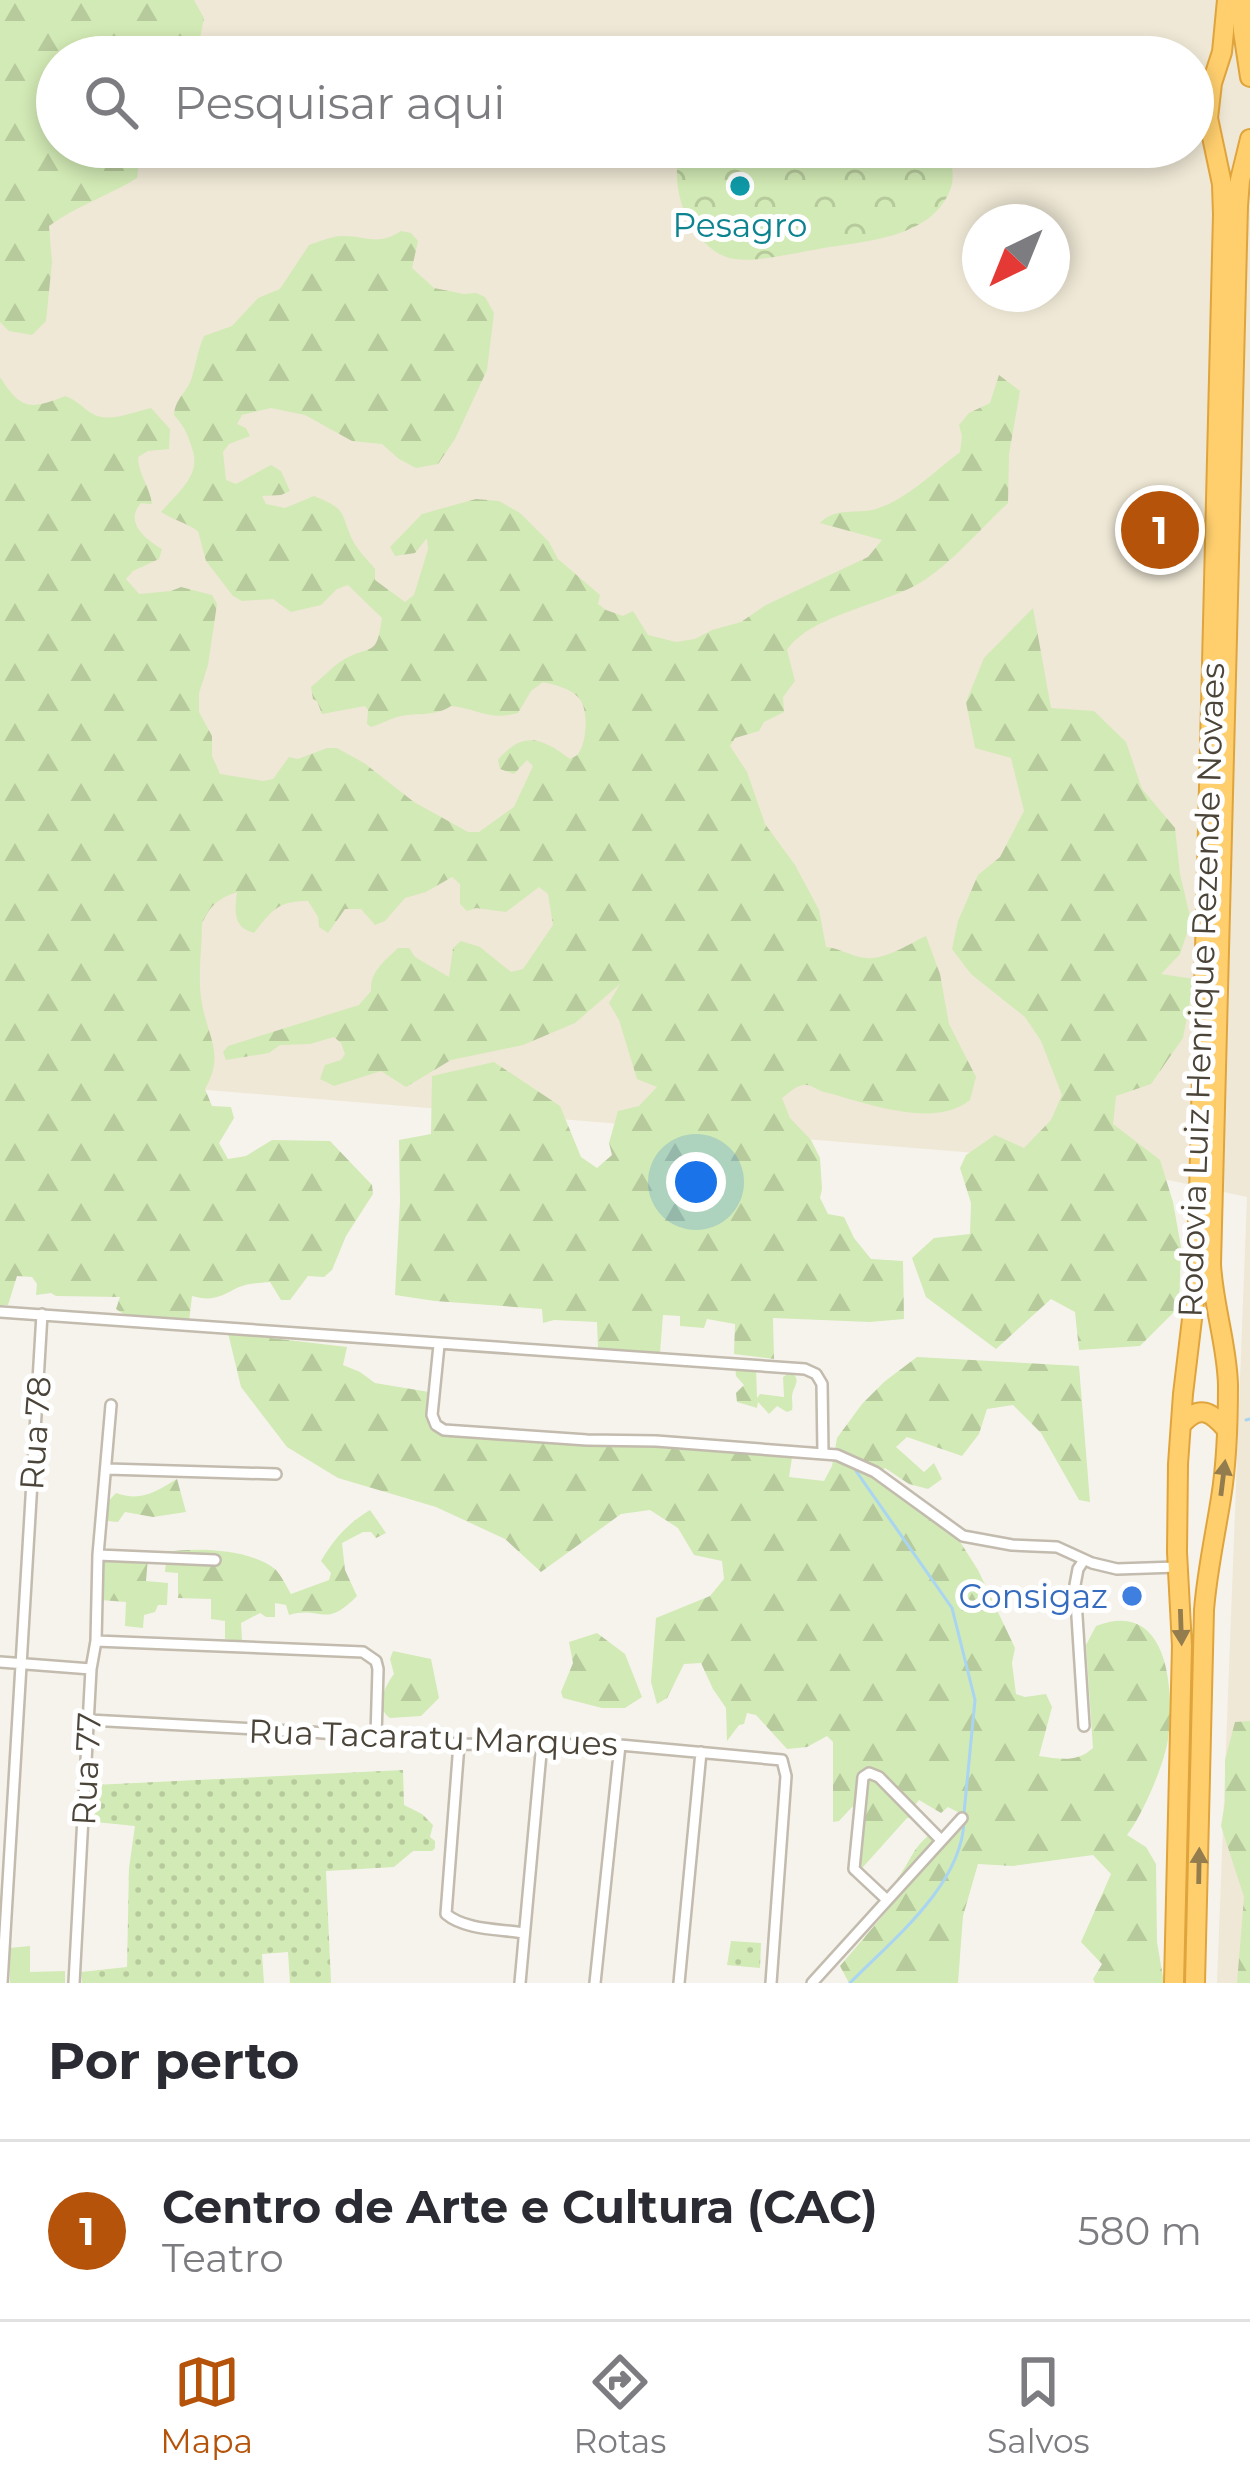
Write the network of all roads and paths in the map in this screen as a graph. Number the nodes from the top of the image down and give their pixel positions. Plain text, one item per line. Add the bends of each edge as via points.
1 (1227, 0) edge
2 (1242, 0) edge
3 (1214, 77) edge
4 (1250, 79) edge
5 (1214, 82) edge
6 (1249, 142) edge
7 (1214, 146) edge
8 (1214, 149) edge
9 (0, 1312) edge
10 (42, 1314) junction
11 (439, 1345) junction
12 (111, 1405) dead end
13 (1181, 1425) junction
14 (1227, 1430) junction
15 (823, 1454) junction
16 (107, 1469) junction
17 (276, 1474) dead end
18 (98, 1555) junction
19 (1084, 1559) junction
20 (214, 1560) dead end
21 (1178, 1567) junction
22 (96, 1641) junction
23 (0, 1662) edge
24 (20, 1664) junction
25 (92, 1669) junction
26 (89, 1720) junction
27 (1084, 1726) dead end
28 (376, 1737) junction
29 (542, 1742) junction
30 (459, 1744) junction
31 (620, 1745) junction
32 (701, 1752) junction
33 (962, 1818) dead end
34 (941, 1840) junction
35 (886, 1899) junction
36 (524, 1933) junction
37 (2, 1983) edge
38 (74, 1983) edge
39 (520, 1983) edge
40 (596, 1983) edge
41 (679, 1983) edge
42 (771, 1983) edge
43 (812, 1983) edge
44 (1174, 1983) edge
45 (1195, 1983) edge

1 - 3 highway, Rodovia Luiz Henrique Rezende Novaes
2 - 4 highway
4 - 5 highway via 1227,73
6 - 7 highway via 1238,151
6 - 14 highway, Rodovia Luiz Henrique Rezende Novaes via 1238,224 1211,1264
8 - 13 highway, Rodovia Luiz Henrique Rezende Novaes via 1222,214 1199,1195
9 - 10 street
10 - 11 street
10 - 24 street, Rua 78
11 - 15 street via 810,1371 822,1384
11 - 15 street via 432,1414 444,1430
12 - 16 street, Rua 77
13 - 14 highway via 1204,1412
13 - 21 highway, Rodovia Luiz Henrique Rezende Novaes
45 -> 14 highway, Rodovia Luiz Henrique Rezende Novaes via 1206,1576
15 - 19 street via 858,1462 963,1536 1057,1547
16 - 17 street
16 - 18 street, Rua 77
18 - 20 street
18 - 22 street, Rua 77
19 - 21 street via 1117,1569
19 - 27 street via 1075,1585
21 -> 44 highway, Rodovia Luiz Henrique Rezende Novaes
22 - 25 street, Rua 77
22 - 28 street via 363,1652 378,1669
23 - 24 street
24 - 25 street
24 - 37 street, Rua 78
25 - 26 street, Rua 77
26 - 28 street, Rua Tacaratu Marques
26 - 38 street, Rua 77
28 - 30 street, Rua Tacaratu Marques
29 - 30 street, Rua Tacaratu Marques
29 - 31 street, Rua Tacaratu Marques
29 - 36 street
30 - 36 street via 446,1914
31 - 32 street, Rua Tacaratu Marques
31 - 40 street
32 - 41 street
32 - 42 street, Rua Tacaratu Marques via 785,1763
33 - 34 street
34 - 35 street
34 - 35 street via 879,1777 863,1777 854,1868
35 - 43 street
36 - 39 street

